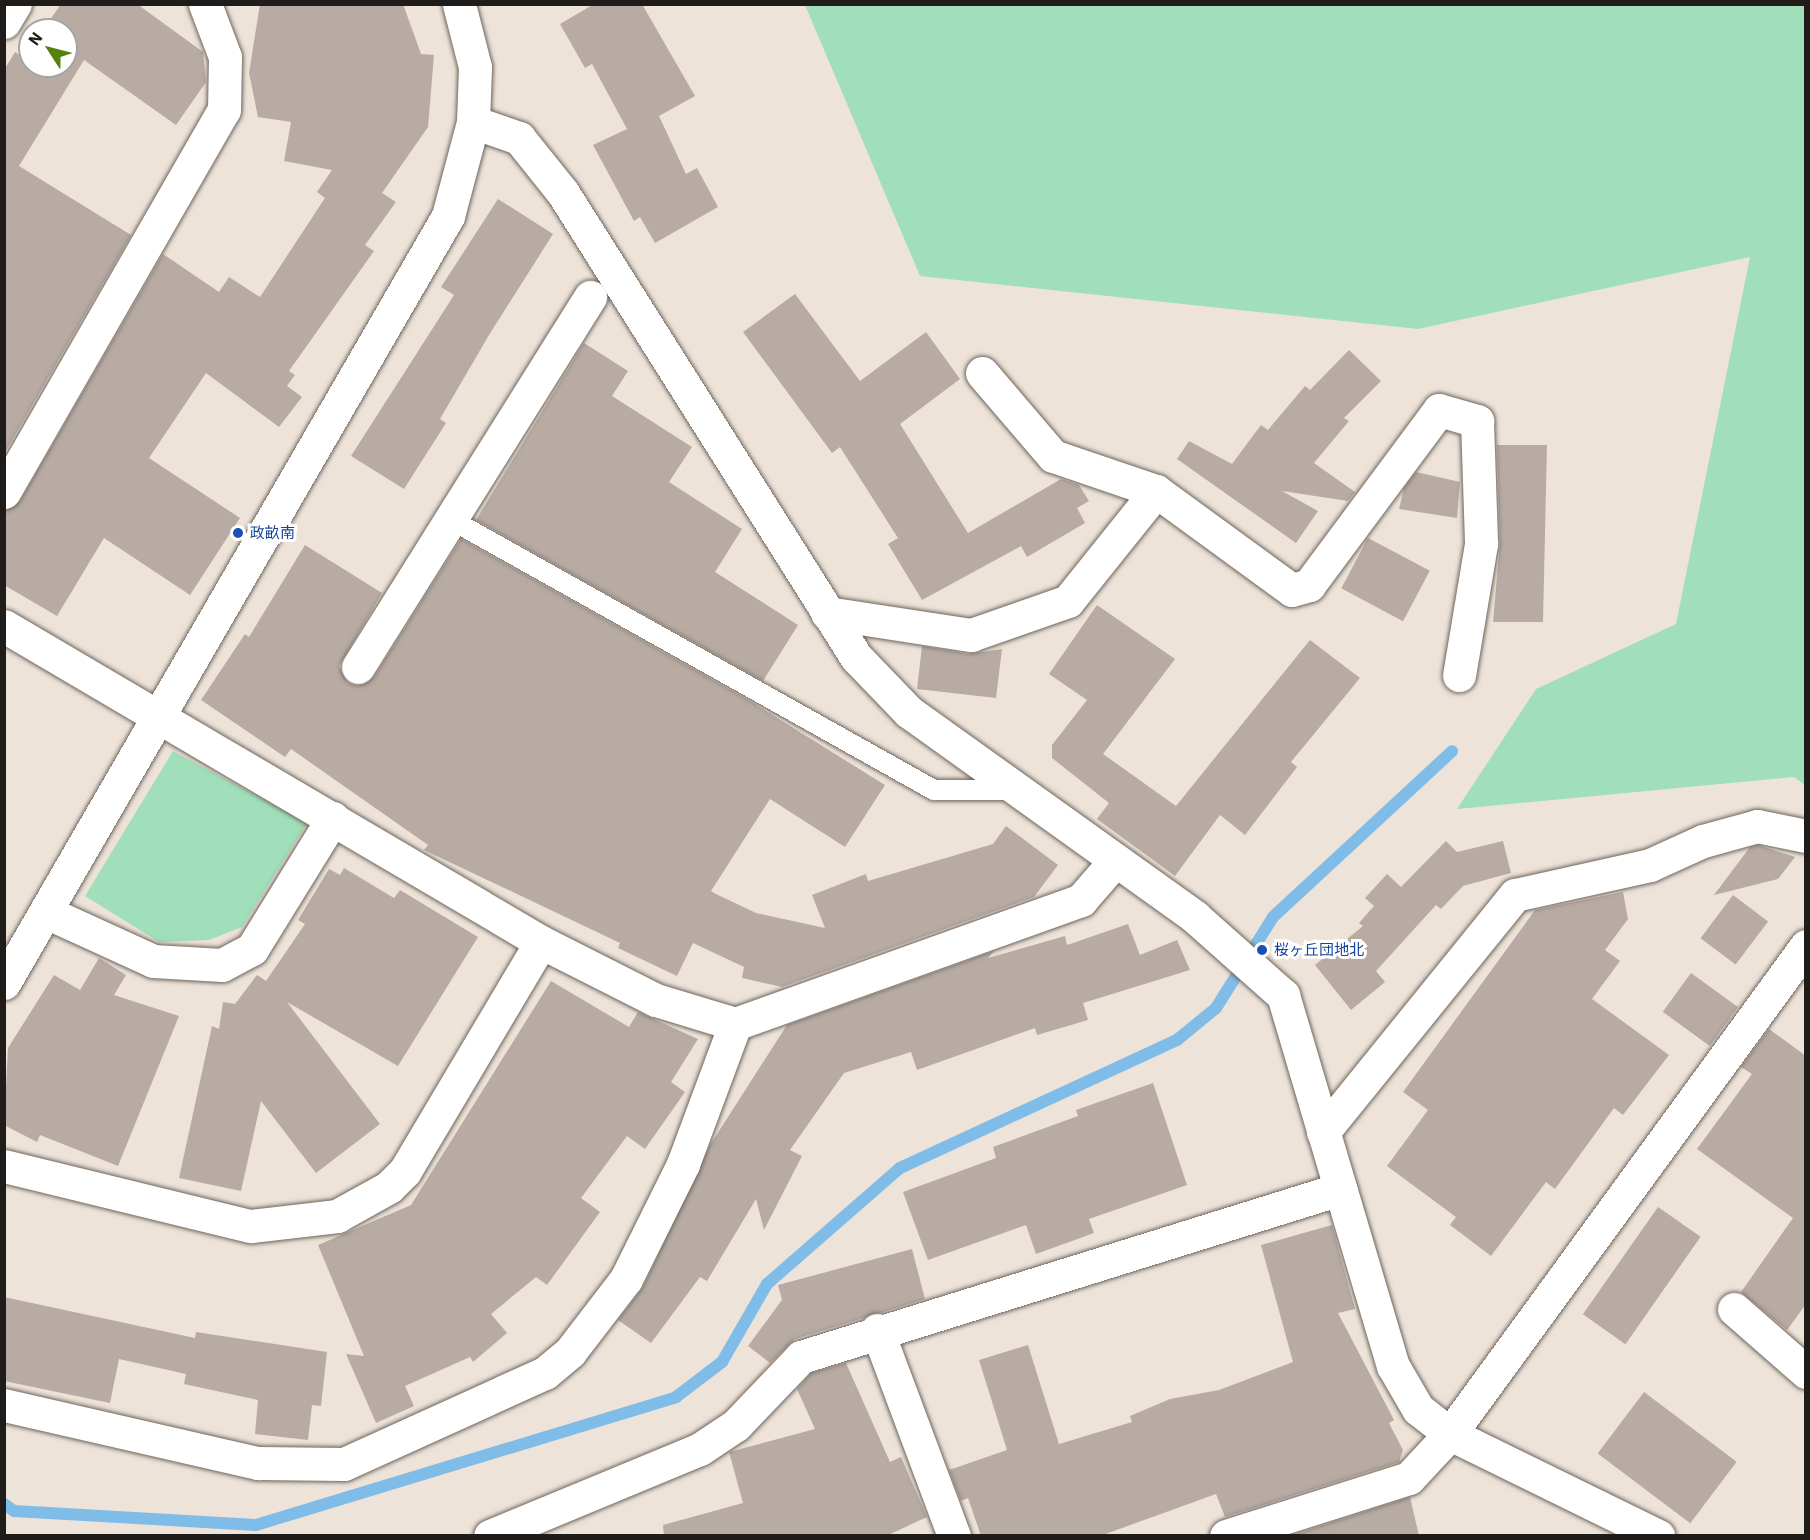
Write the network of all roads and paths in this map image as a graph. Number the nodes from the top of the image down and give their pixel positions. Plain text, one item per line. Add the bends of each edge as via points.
1 (15, 4) edge
2 (206, 4) edge
3 (459, 4) edge
4 (4, 22) edge
5 (473, 122) junction
6 (590, 297) dead end
7 (982, 373) dead end
8 (1156, 490) junction
9 (4, 492) edge
10 (450, 519) junction
11 (827, 613) junction
12 (4, 626) edge
13 (358, 667) dead end
14 (1459, 675) dead end
15 (160, 714) junction
16 (1015, 790) junction
17 (333, 818) junction
18 (1806, 836) edge
19 (1113, 862) junction
20 (46, 912) junction
21 (541, 942) junction
22 (1806, 946) edge
23 (4, 983) edge
24 (735, 1024) junction
25 (1323, 1132) junction
26 (4, 1166) edge
27 (1340, 1190) junction
28 (1734, 1309) dead end
29 (877, 1330) junction
30 (1806, 1372) edge
31 (4, 1405) edge
32 (1450, 1434) junction
33 (490, 1536) edge
34 (954, 1536) edge
35 (1226, 1536) edge
36 (1658, 1536) edge

1 - 4 street
2 - 9 street via 225,57 224,110
3 - 5 street via 475,67
5 - 11 street via 519,138 563,193
5 - 15 street via 448,216
6 - 10 street
7 - 8 street via 1053,456
8 - 11 street via 1068,601 971,635
8 - 14 street via 1292,591 1309,585 1439,410 1477,421 1481,544
10 - 13 street
10 - 16 lane via 934,790
11 - 16 street via 856,657 909,712
12 - 15 street
15 - 17 street
15 - 20 street
16 - 19 street
17 - 20 street via 252,949 222,965 153,961
17 - 21 street
18 - 25 street via 1757,826 1703,841 1650,865 1515,895
19 - 24 street via 1081,900
19 - 25 street via 1225,942 1283,996
20 - 23 street
21 - 24 street via 656,1000
21 - 26 street via 405,1171 389,1187 337,1216 251,1226
22 - 32 street
24 - 31 street via 683,1164 626,1278 570,1352 545,1373 344,1464 258,1463
25 - 27 street
27 - 29 street
27 - 32 street via 1393,1366 1418,1409
28 - 30 street
29 - 33 street via 801,1358 736,1425 700,1449
29 - 34 street
32 - 35 street via 1409,1478
32 - 36 street

